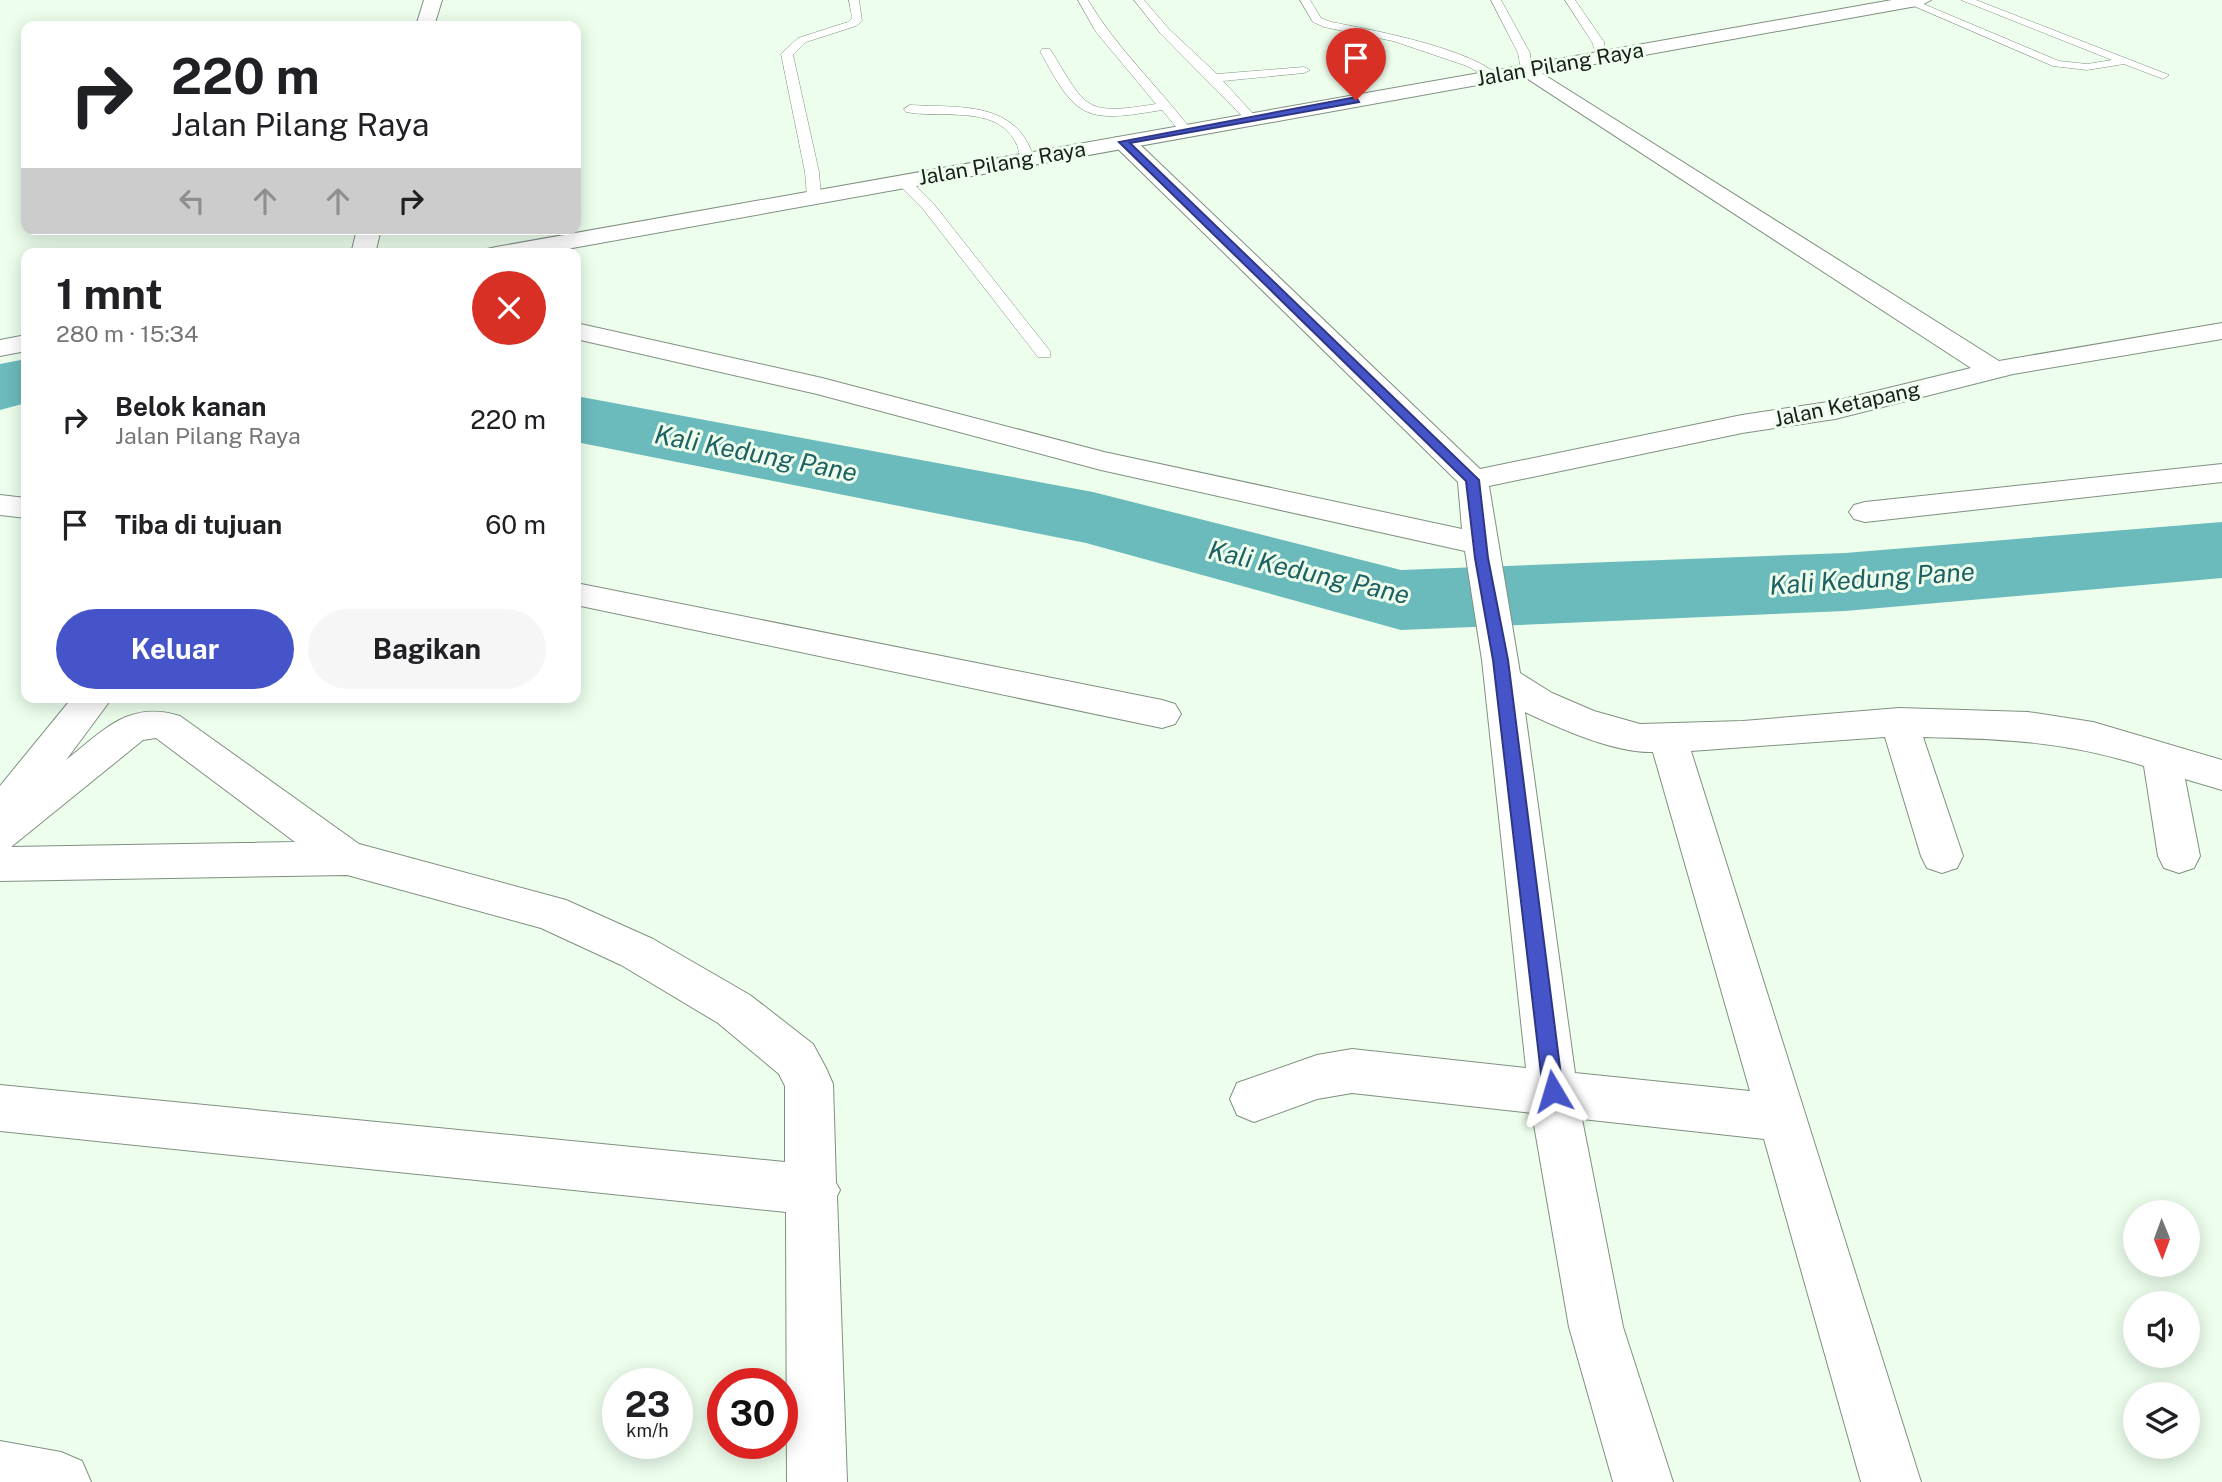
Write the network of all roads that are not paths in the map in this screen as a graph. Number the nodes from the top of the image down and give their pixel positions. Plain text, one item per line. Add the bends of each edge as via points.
1 (433, 0) edge
2 (854, 0) edge
3 (1083, 0) edge
4 (1139, 0) edge
5 (1305, 0) edge
6 (1496, 0) edge
7 (1570, 0) edge
8 (1966, 0) edge
9 (1912, 1) edge
10 (427, 21) edge
11 (1046, 51) dead end
12 (1602, 57) junction
13 (2124, 61) junction
14 (1304, 70) dead end
15 (1527, 70) junction
16 (2163, 75) dead end
17 (1493, 76) junction
18 (1216, 78) junction
19 (1166, 106) junction
20 (910, 109) dead end
21 (1252, 119) junction
22 (1186, 131) junction
23 (1124, 142) junction
24 (1027, 159) junction
25 (903, 181) junction
26 (814, 197) junction
27 (529, 248) edge
28 (2222, 331) edge
29 (581, 332) edge
30 (21, 344) edge
31 (0, 348) edge
32 (1044, 354) dead end
33 (1997, 372) junction
34 (2222, 473) edge
35 (1473, 480) junction
36 (0, 505) edge
37 (21, 507) edge
38 (1865, 512) dead end
39 (1482, 551) junction
40 (581, 595) edge
41 (1501, 670) junction
42 (89, 703) edge
43 (1162, 714) dead end
44 (1899, 722) junction
45 (1668, 737) junction
46 (2162, 758) junction
47 (2222, 775) edge
48 (0, 815) edge
49 (0, 834) edge
50 (1942, 856) dead end
51 (2179, 856) dead end
52 (347, 858) junction
53 (0, 864) edge
54 (1553, 1091) junction
55 (1254, 1099) dead end
56 (0, 1108) edge
57 (1782, 1118) junction
58 (814, 1190) junction
59 (0, 1470) edge
60 (61, 1482) edge
61 (817, 1482) edge
62 (1643, 1482) edge
63 (1891, 1482) edge

1 - 10 main road
2 - 26 lane via 858,19 852,24 802,40 787,54
3 - 19 lane via 1100,30
4 - 18 lane via 1153,20
5 - 17 lane via 1317,20 1328,25 1396,38
6 - 15 lane via 1524,53
7 - 12 lane via 1598,42
8 - 13 lane
9 - 12 main road, Jalan Pilang Raya
9 - 13 lane via 2057,64 2087,67
11 - 19 lane via 1069,94 1087,111 1117,114
12 - 15 main road, Jalan Pilang Raya
13 - 16 lane
14 - 18 lane
15 - 17 main road, Jalan Pilang Raya
15 - 33 main road
17 - 21 main road, Jalan Pilang Raya
18 - 21 lane
19 - 22 lane
20 - 24 lane via 995,117 1021,138
21 - 22 main road, Jalan Pilang Raya
22 - 23 main road, Jalan Pilang Raya
23 - 24 main road, Jalan Pilang Raya
23 - 35 main road
24 - 25 main road, Jalan Pilang Raya
25 - 26 main road, Jalan Pilang Raya
25 - 32 lane via 928,206
26 - 27 main road, Jalan Pilang Raya
28 - 33 main road, Jalan Ketapang
29 - 39 main road via 822,387 1101,461
30 - 31 main road
33 - 35 main road, Jalan Ketapang via 1835,410 1742,424
34 - 38 main road
35 - 39 main road
36 - 37 main road
39 - 41 main road
40 - 43 main road
41 - 45 main road via 1539,703 1583,722 1640,738
41 - 54 main road
42 - 48 main road
44 - 45 main road
44 - 46 main road via 2028,726 2093,736
44 - 50 main road
45 - 57 main road
46 - 47 main road
46 - 51 main road
49 - 52 main road via 132,728 156,724 177,730
52 - 53 main road
52 - 58 main road via 551,913 637,952 734,1009 796,1059 809,1084
54 - 55 main road via 1353,1071 1317,1077
54 - 57 main road
54 - 62 main road via 1596,1327
56 - 58 main road
57 - 63 main road
58 - 61 main road
59 - 60 main road

